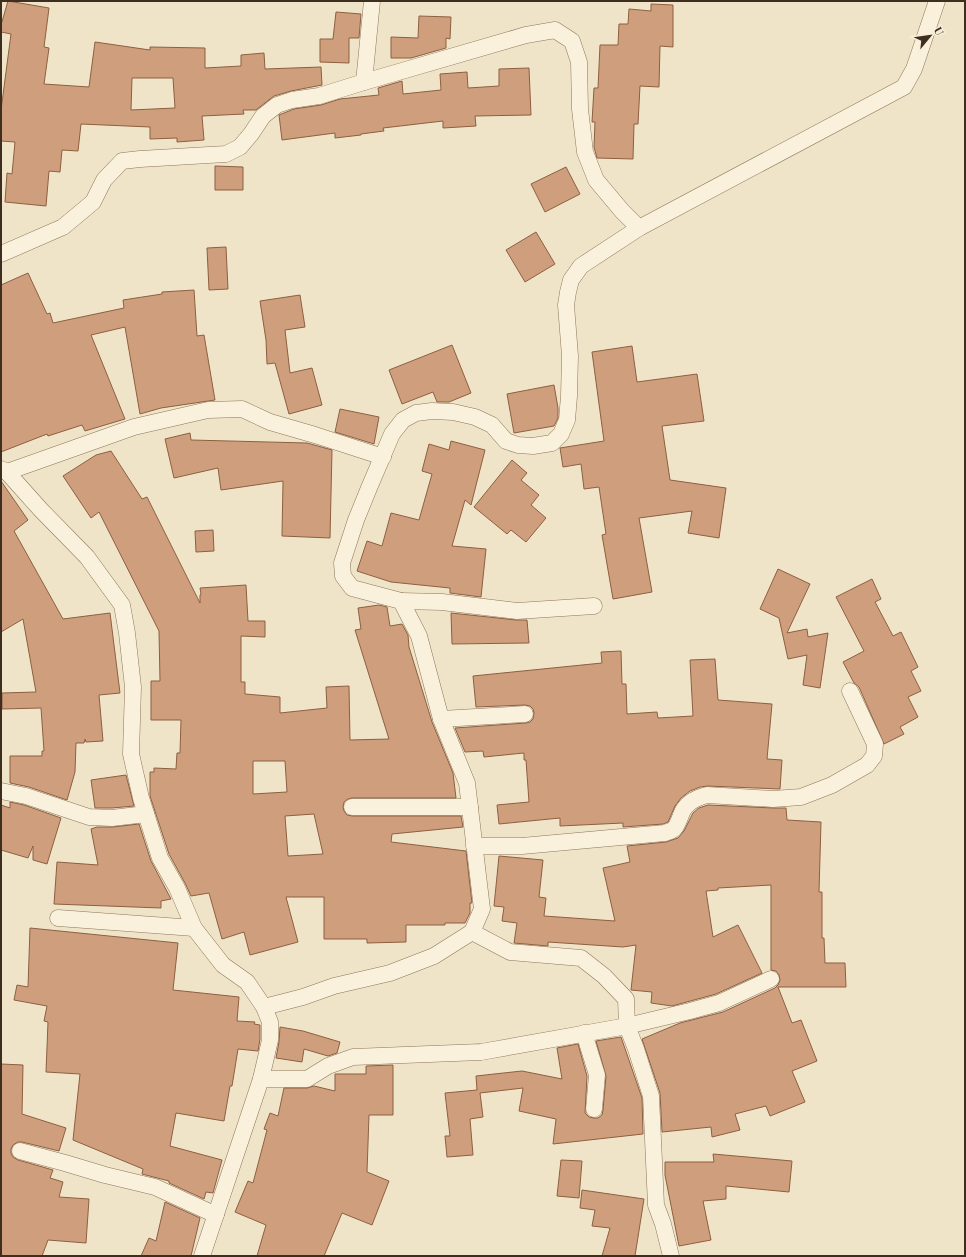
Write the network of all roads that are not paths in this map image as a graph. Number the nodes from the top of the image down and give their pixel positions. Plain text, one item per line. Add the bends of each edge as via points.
1 (372, 1) edge
2 (936, 1) edge
3 (364, 82) junction
4 (639, 228) junction
5 (1, 254) edge
6 (382, 457) junction
7 (4, 470) edge
8 (401, 601) junction
9 (594, 606) dead end
10 (850, 692) dead end
11 (524, 714) dead end
12 (440, 719) junction
13 (1, 791) edge
14 (352, 807) dead end
15 (470, 807) junction
16 (146, 814) junction
17 (474, 846) junction
18 (58, 918) dead end
19 (194, 928) junction
20 (472, 932) junction
21 (771, 979) dead end
22 (264, 1007) junction
23 (627, 1026) junction
24 (584, 1034) junction
25 (261, 1079) junction
26 (594, 1109) dead end
27 (20, 1151) dead end
28 (216, 1215) junction
29 (202, 1256) edge
30 (671, 1256) edge

1 - 3 street
2 - 4 street via 914,69 904,87
3 - 4 street via 526,34 555,30 572,41 580,62 580,109 585,152 596,180
3 - 5 street via 319,96 277,105 263,116 240,148 226,154 122,161 104,180 93,202 63,227
4 - 6 street via 581,266 571,280 566,305 570,396 567,420 562,434 552,443 518,445 506,441 492,425 475,417 432,411 416,413 403,420 392,434
6 - 7 street via 270,422 242,409 208,410 134,427
6 - 8 street via 356,520 342,563 344,576 352,588
7 - 16 street via 88,557 122,605 133,687 132,754
8 - 9 street via 442,602 517,611
8 - 12 street via 419,636
10 - 17 street via 875,744 874,756 867,764 832,785 801,797 773,799 701,796 691,800 682,811 673,830 665,833 522,846
11 - 12 street
12 - 15 street via 467,783
13 - 16 street via 26,796 89,817 112,818
14 - 15 street
15 - 17 street
16 - 19 street via 160,858 177,888
17 - 20 street via 482,910
18 - 19 street
19 - 22 street via 223,965 247,982
20 - 22 street via 434,956 390,973 334,986
20 - 23 street via 510,952 581,958 604,976 626,999
21 - 23 street via 719,1003
22 - 25 street via 270,1022 270,1040
23 - 24 street
23 - 30 street via 651,1096 656,1205
24 - 25 street via 481,1052 352,1057 328,1066 307,1079
24 - 26 street via 597,1075
25 - 28 street
27 - 28 street via 155,1188
28 - 29 street

